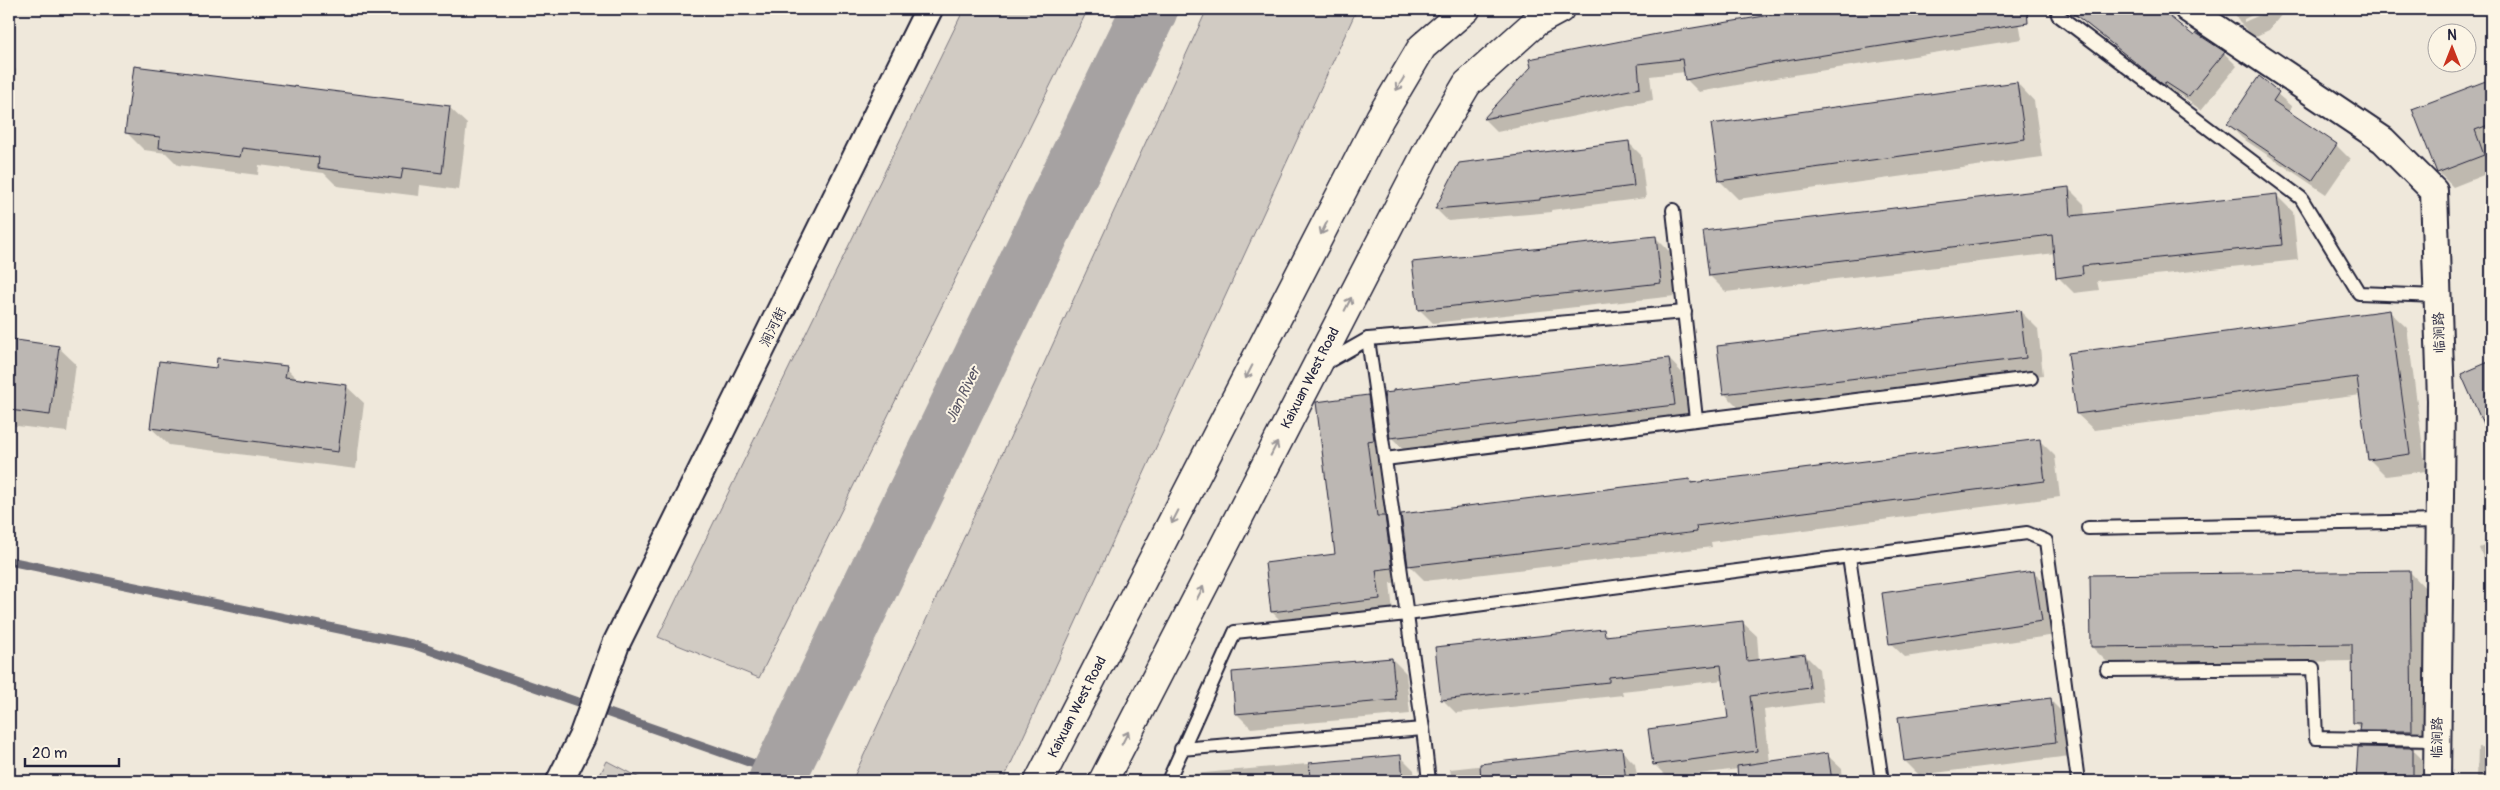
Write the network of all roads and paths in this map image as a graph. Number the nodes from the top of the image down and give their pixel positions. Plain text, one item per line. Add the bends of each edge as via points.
1 (929, 9) edge
2 (1450, 9) edge
3 (1466, 9) edge
4 (1560, 9) edge
5 (2188, 9) edge
6 (2058, 15) dead end
7 (1422, 47) junction
8 (1673, 210) dead end
9 (2438, 296) junction
10 (1684, 312) junction
11 (1368, 339) junction
12 (1315, 370) junction
13 (2030, 378) dead end
14 (1696, 419) junction
15 (1385, 459) junction
16 (2440, 521) junction
17 (2088, 528) dead end
18 (1849, 556) junction
19 (1407, 614) junction
20 (2106, 670) dead end
21 (1423, 729) junction
22 (2437, 740) junction
23 (1181, 749) junction
24 (560, 781) edge
25 (1039, 781) edge
26 (1103, 781) edge
27 (1168, 781) edge
28 (1429, 781) edge
29 (1882, 781) edge
30 (2078, 781) edge
31 (2436, 781) edge

1 - 24 street, 涧河街 via 616,644 582,737
2 - 7 lane
3 - 7 main road, Kaixuan West Road
12 -> 4 main road, Kaixuan West Road via 1430,146 1467,84 1536,22
5 - 9 street, 临涧路 via 2383,140 2434,191
6 - 9 lane via 2301,198 2358,293
7 -> 25 main road, Kaixuan West Road via 1380,118
8 - 10 lane
9 - 16 street, 临涧路
10 - 11 lane
10 - 14 lane
11 - 12 lane
11 - 15 lane
26 -> 12 main road, Kaixuan West Road
13 - 14 lane
14 - 15 lane
15 - 19 lane
16 - 17 lane
16 - 22 street, 临涧路
18 - 19 lane
18 - 29 lane
18 - 30 lane via 2027,533 2046,542
19 - 21 lane
19 - 23 lane via 1236,632
20 - 22 lane via 2314,668 2316,738
21 - 23 lane
21 - 28 lane
22 - 31 street, 临涧路
23 - 27 lane

